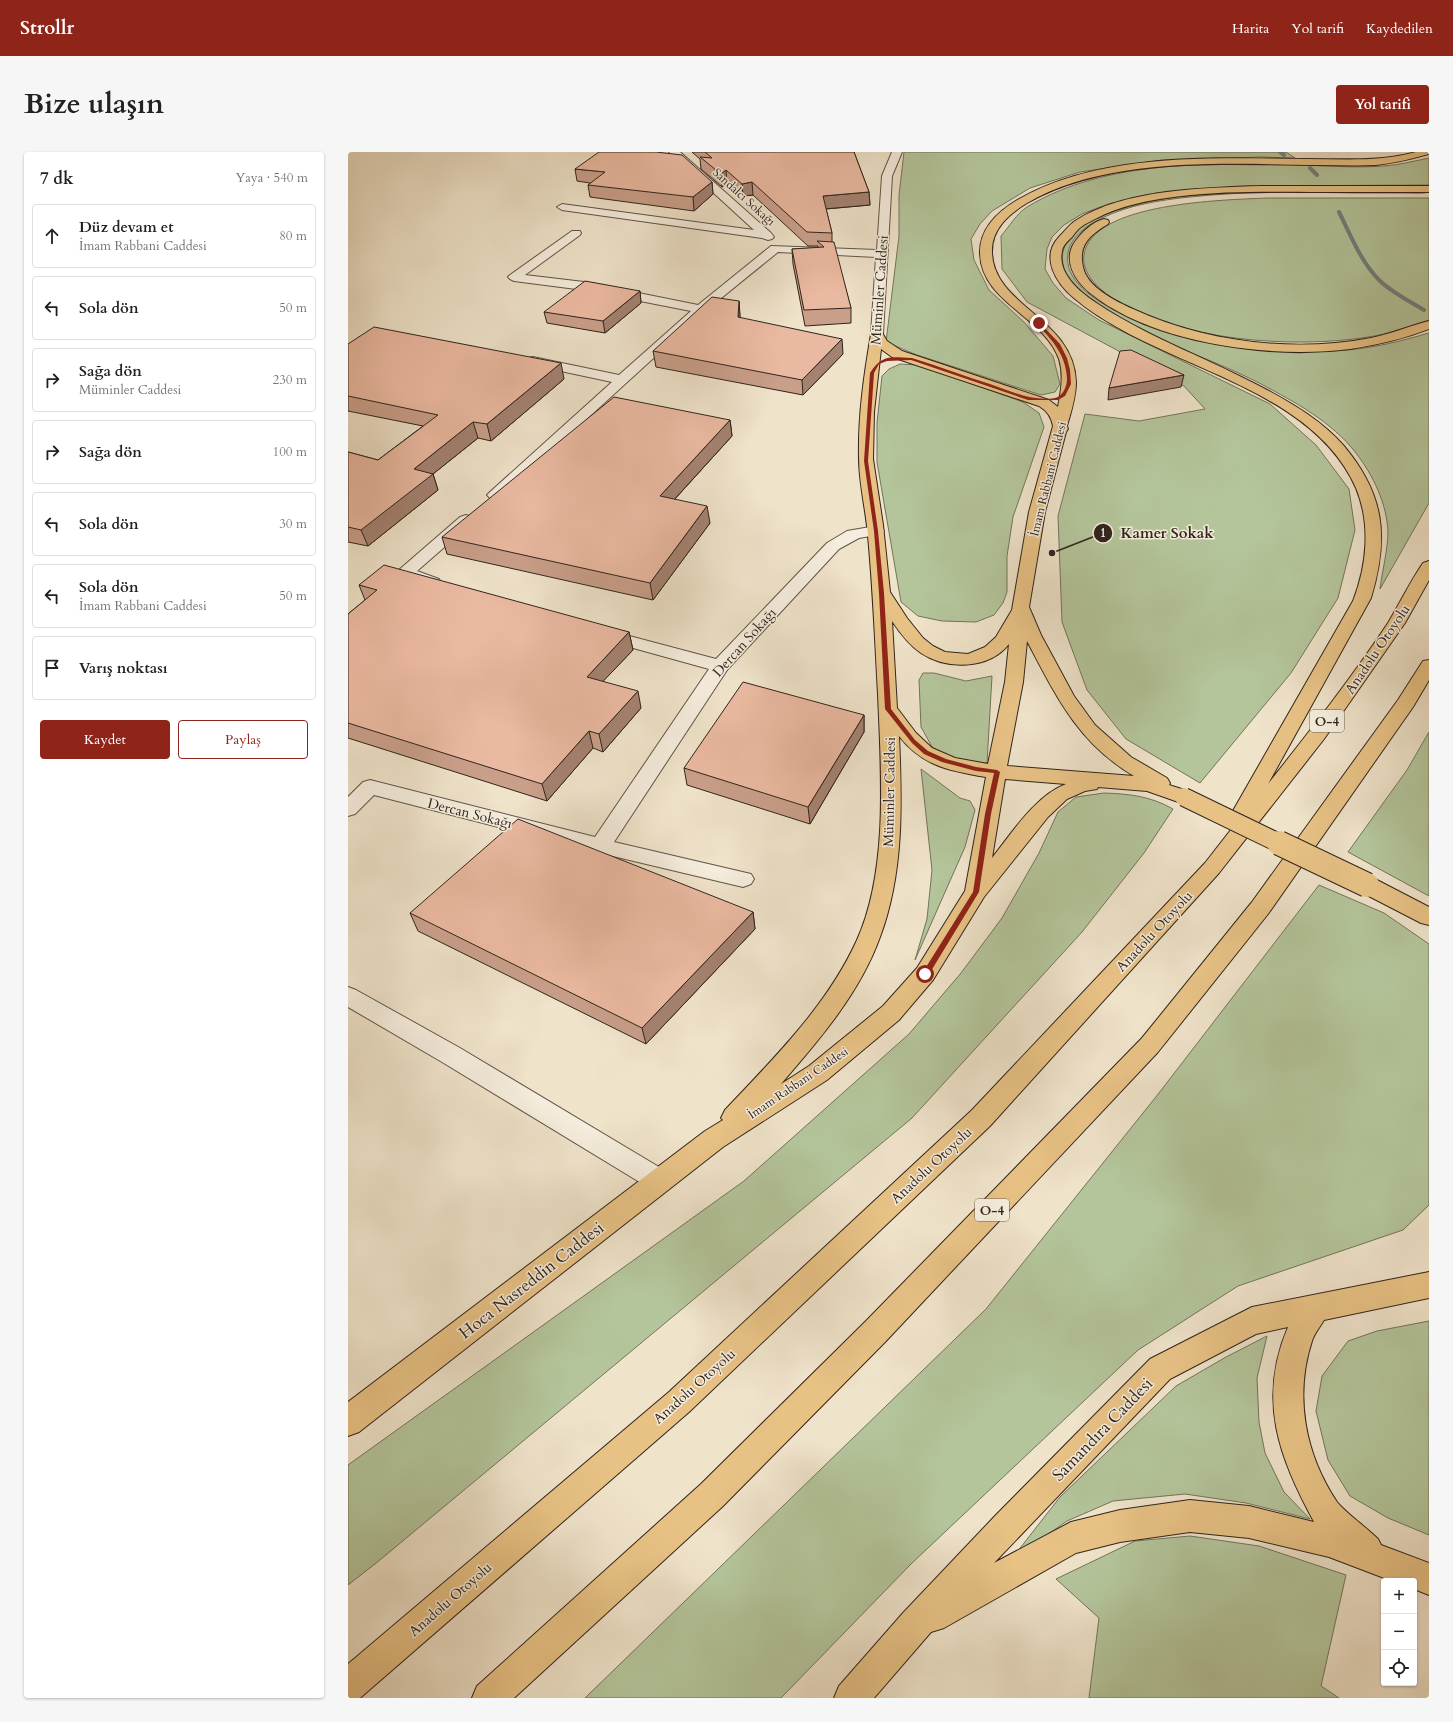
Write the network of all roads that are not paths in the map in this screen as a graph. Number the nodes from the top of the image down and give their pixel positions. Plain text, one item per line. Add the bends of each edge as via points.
1 (674, 152) edge
2 (897, 152) edge
3 (1426, 152) edge
4 (1429, 189) edge
5 (1429, 196) edge
6 (562, 207) dead end
7 (576, 233) dead end
8 (767, 234) junction
9 (776, 248) junction
10 (881, 254) junction
11 (700, 310) junction
12 (1429, 325) edge
13 (877, 334) junction
14 (520, 359) edge
15 (912, 359) junction
16 (872, 373) junction
17 (622, 380) junction
18 (1069, 384) junction
19 (1029, 399) junction
20 (1061, 429) junction
21 (487, 502) edge
22 (476, 512) edge
23 (876, 531) junction
24 (1429, 566) edge
25 (448, 588) edge
26 (882, 593) junction
27 (1021, 606) junction
28 (590, 630) edge
29 (1429, 664) edge
30 (720, 666) junction
31 (888, 709) junction
32 (997, 772) junction
33 (1126, 782) junction
34 (1184, 797) junction
35 (348, 809) edge
36 (600, 846) junction
37 (1212, 868) junction
38 (743, 879) dead end
39 (976, 892) junction
40 (1429, 918) edge
41 (348, 996) edge
42 (714, 1139) junction
43 (660, 1181) junction
44 (1424, 1283) edge
45 (1316, 1307) junction
46 (348, 1422) edge
47 (1378, 1559) junction
48 (1429, 1579) edge
49 (915, 1625) junction
50 (348, 1686) edge
51 (489, 1698) edge
52 (851, 1698) edge

1 - 8 street, Sandalcı Sokağı
2 - 10 street, Müminler Caddesi via 887,176
3 - 18 main road, İmam Rabbani Caddesi via 1406,158 1375,162 1212,161 1144,165 1080,178 1041,191 1019,203 1001,217 990,233 986,252 989,268 1000,288 1058,344 1065,358
4 - 37 main road via 1238,190 1194,192 1143,200 1096,213 1080,222 1069,230 1055,251 1061,276 1073,292 1090,306 1143,336 1238,380 1293,410 1322,431 1346,456 1363,487 1373,520 1372,551 1363,600 1282,739
5 - 12 main road via 1249,195 1200,198 1156,205 1126,212 1094,228 1081,240 1075,264 1085,282 1109,302 1140,318 1166,327 1216,339 1284,347 1334,346 1378,341
6 - 8 street
7 - 11 street via 514,277 584,286
8 - 9 street, Sandalcı Sokağı
9 - 10 street
9 - 11 street
10 - 13 street, Müminler Caddesi
11 - 17 street
13 - 15 main road via 888,348
13 - 16 main road, Müminler Caddesi
14 - 17 street
15 - 16 main road via 886,360 878,364
15 - 19 main road
16 - 23 main road, Müminler Caddesi via 866,461
17 - 21 street
18 - 19 main road via 1064,395 1056,399
18 - 20 main road, İmam Rabbani Caddesi
19 - 20 main road via 1044,403 1053,409 1058,416
20 - 27 main road, İmam Rabbani Caddesi via 1037,512
22 - 25 street via 406,572
23 - 26 main road, Müminler Caddesi
23 - 30 street, Dercan Sokağı via 856,533 843,538 833,546
24 - 37 main road, Anadolu Otoyolu / O-4 via 1396,623 1360,675
26 - 27 main road via 909,635 936,656 956,660 986,654 998,646
26 - 31 main road, Müminler Caddesi
27 - 32 main road, İmam Rabbani Caddesi via 1014,682
27 - 34 main road via 1032,635 1066,698 1088,729 1124,762
28 - 30 street
29 - 51 main road, O-4 via 1406,703 1260,908 1150,1045 876,1331 712,1495
30 - 36 street, Dercan Sokağı
31 - 32 main road via 926,752 944,760
31 - 42 main road, Müminler Caddesi via 889,834 884,890 869,937 843,989 798,1048
32 - 33 main road
32 - 39 main road, İmam Rabbani Caddesi
33 - 34 main road
33 - 39 main road via 1082,785 1060,794 1041,812
34 - 40 main road, bridge via 1367,885
35 - 36 street, Dercan Sokağı via 370,787
36 - 38 street, Dercan Sokağı
37 - 50 main road, Anadolu Otoyolu / O-4 via 975,1124 679,1402
39 - 42 main road, İmam Rabbani Caddesi via 925,974 891,1013 818,1073
41 - 43 street
42 - 43 main road, Hoca Nasreddin Caddesi
43 - 46 main road, Hoca Nasreddin Caddesi
44 - 45 main road, Samandıra Caddesi
45 - 47 main road via 1299,1334 1288,1378 1288,1417 1298,1456 1327,1514
45 - 49 main road, Samandıra Caddesi via 1252,1321 1160,1369 1006,1527
47 - 48 main road
47 - 49 main road via 1329,1541 1249,1522 1190,1516 1120,1526 1071,1538
49 - 52 main road, Samandıra Caddesi

